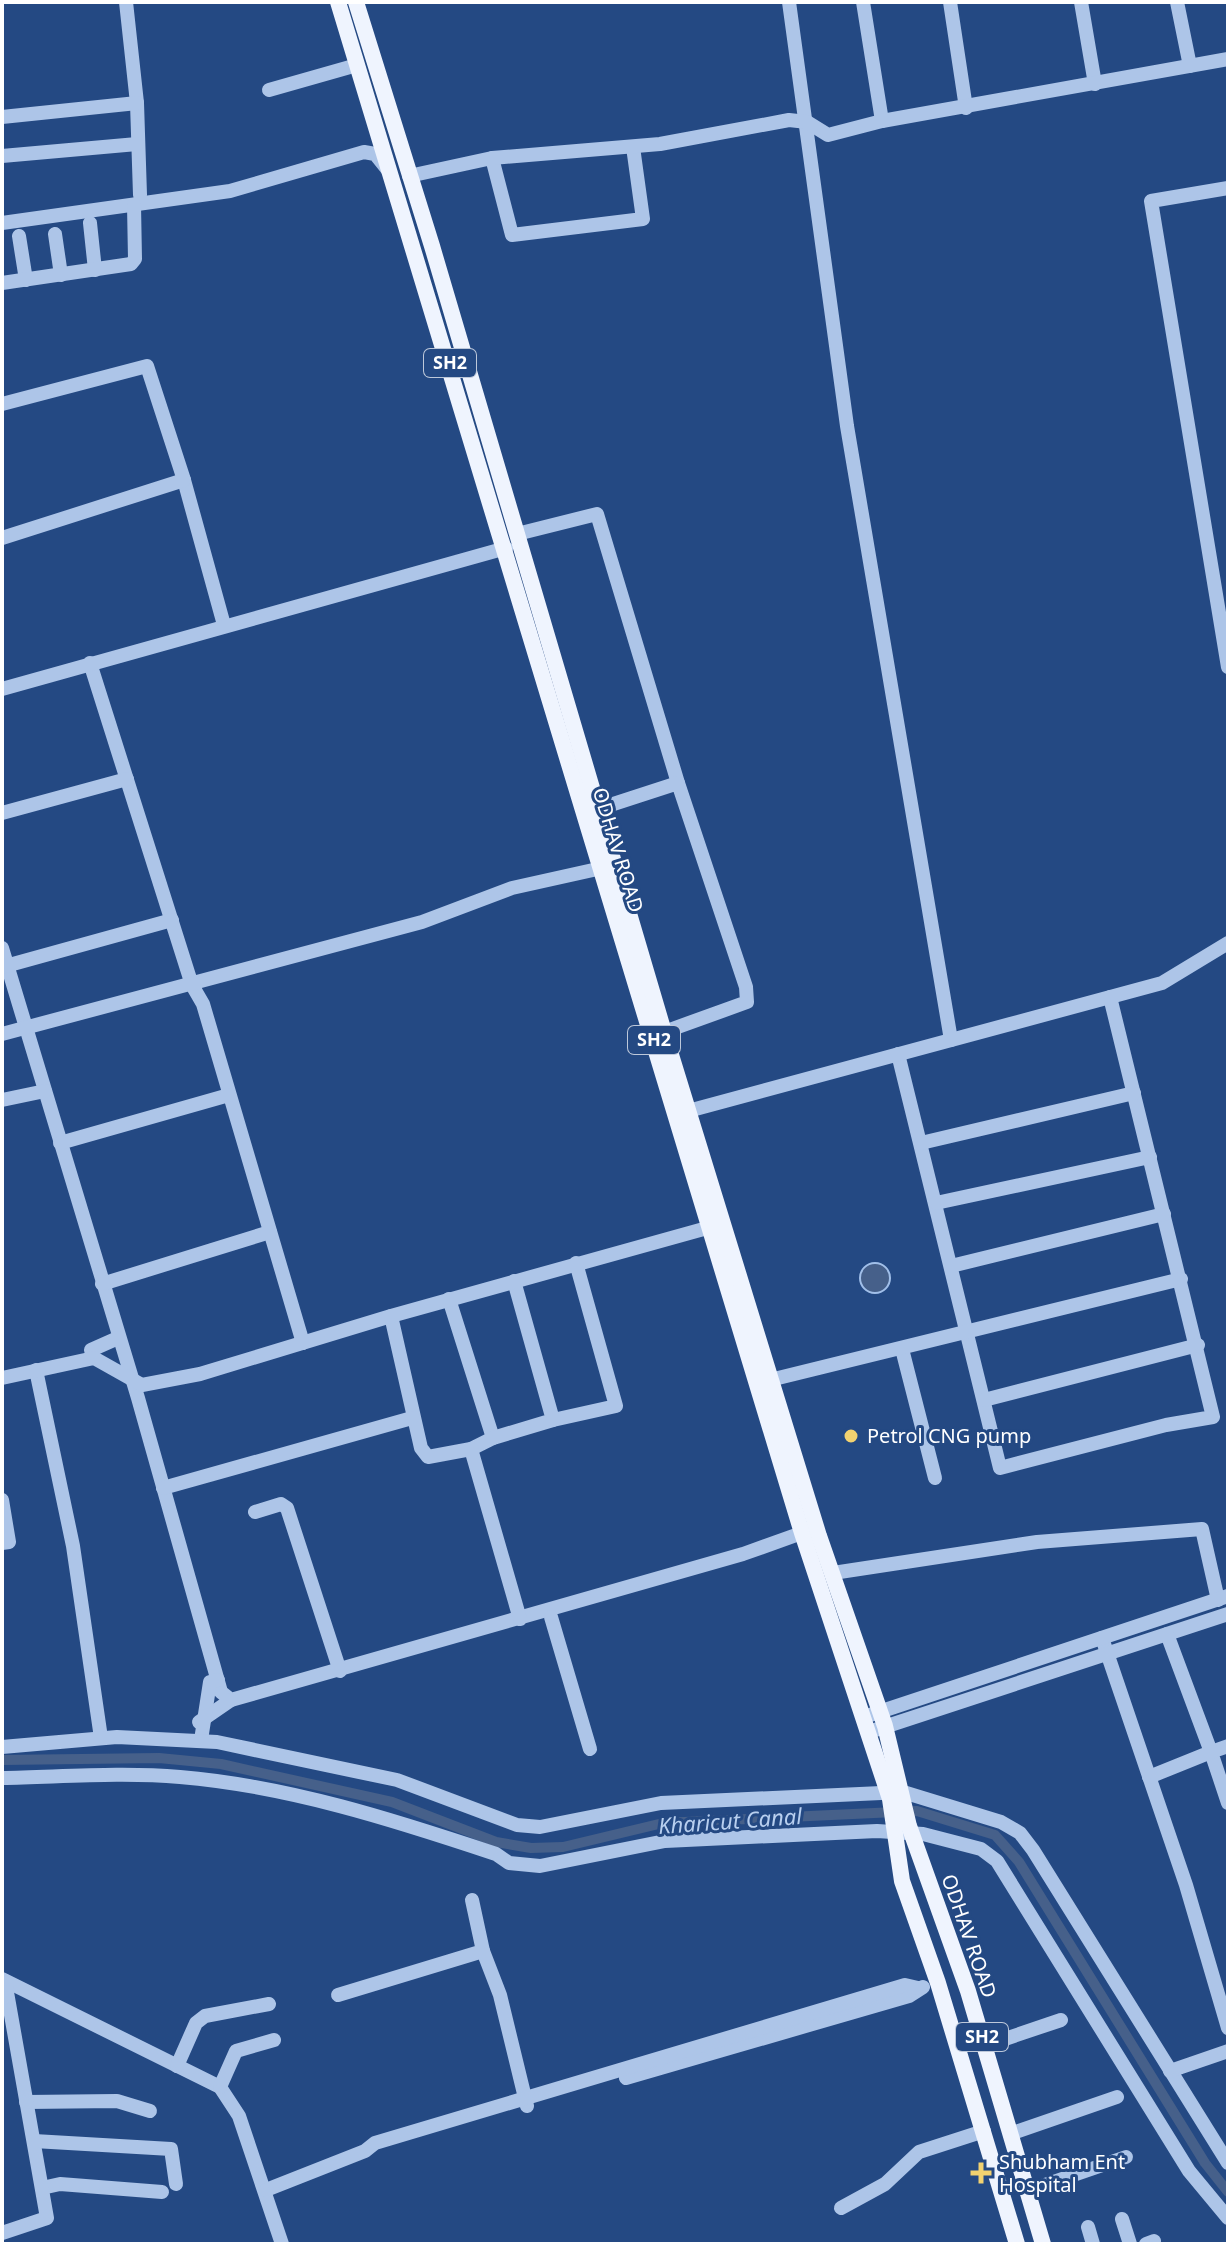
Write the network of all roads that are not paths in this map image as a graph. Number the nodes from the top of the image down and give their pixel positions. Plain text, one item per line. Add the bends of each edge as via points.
1 (126, 2) edge
2 (338, 2) edge
3 (356, 2) edge
4 (789, 2) edge
5 (863, 2) edge
6 (950, 2) edge
7 (1081, 2) edge
8 (1177, 2) edge
9 (1228, 59) edge
10 (357, 65) junction
11 (1190, 66) junction
12 (1095, 84) junction
13 (269, 90) dead end
14 (137, 103) junction
15 (966, 108) junction
16 (2, 117) edge
17 (882, 121) junction
18 (807, 122) junction
19 (389, 141) junction
20 (137, 144) junction
21 (633, 147) junction
22 (363, 148) junction
23 (2, 156) edge
24 (492, 158) junction
25 (401, 178) junction
26 (1228, 188) edge
27 (137, 200) junction
28 (2, 214) edge
29 (2, 223) edge
30 (90, 223) dead end
31 (55, 234) dead end
32 (19, 236) dead end
33 (95, 270) junction
34 (61, 275) junction
35 (26, 280) junction
36 (2, 283) edge
37 (2, 404) edge
38 (184, 480) junction
39 (2, 538) edge
40 (512, 541) junction
41 (224, 625) junction
42 (90, 663) junction
43 (1228, 667) edge
44 (2, 689) edge
45 (127, 779) junction
46 (678, 783) junction
47 (598, 809) junction
48 (2, 813) edge
49 (602, 868) junction
50 (172, 920) junction
51 (1228, 943) edge
52 (2, 948) edge
53 (4, 971) edge
54 (192, 985) junction
55 (1110, 997) junction
56 (15, 1031) edge
57 (664, 1032) junction
58 (951, 1040) junction
59 (898, 1054) junction
60 (40, 1092) junction
61 (1134, 1093) junction
62 (229, 1095) junction
63 (2, 1100) edge
64 (682, 1112) junction
65 (60, 1143) junction
66 (921, 1143) junction
67 (1150, 1157) junction
68 (936, 1203) junction
69 (1164, 1214) junction
70 (717, 1226) junction
71 (270, 1232) junction
72 (576, 1263) junction
73 (951, 1266) junction
74 (1181, 1279) junction
75 (514, 1281) junction
76 (102, 1284) junction
77 (449, 1299) junction
78 (391, 1316) junction
79 (968, 1333) junction
80 (114, 1340) junction
81 (303, 1343) junction
82 (1198, 1345) junction
83 (902, 1349) junction
84 (93, 1354) junction
85 (2, 1369) edge
86 (124, 1369) junction
87 (36, 1370) junction
88 (2, 1378) edge
89 (770, 1380) junction
90 (984, 1400) junction
91 (412, 1418) junction
92 (553, 1420) junction
93 (493, 1438) junction
94 (471, 1449) junction
95 (935, 1478) dead end
96 (163, 1488) junction
97 (2, 1500) edge
98 (255, 1512) dead end
99 (811, 1534) junction
100 (2, 1543) edge
101 (833, 1573) junction
102 (1223, 1598) edge
103 (1228, 1615) edge
104 (551, 1617) junction
105 (520, 1619) junction
106 (1167, 1634) junction
107 (1102, 1638) junction
108 (1107, 1654) junction
109 (340, 1671) junction
110 (214, 1681) junction
111 (229, 1703) junction
112 (204, 1718) junction
113 (874, 1721) junction
114 (101, 1738) junction
115 (181, 1738) junction
116 (201, 1740) junction
117 (1228, 1746) edge
118 (2, 1747) edge
119 (590, 1749) dead end
120 (1211, 1752) junction
121 (1149, 1777) junction
122 (2, 1778) edge
123 (894, 1795) junction
124 (1228, 1803) edge
125 (903, 1830) junction
126 (472, 1900) dead end
127 (483, 1951) junction
128 (4, 1980) edge
129 (938, 1983) junction
130 (338, 1995) dead end
131 (269, 2004) dead end
132 (1061, 2020) dead end
133 (1228, 2028) edge
134 (274, 2040) dead end
135 (984, 2046) junction
136 (1228, 2051) edge
137 (177, 2066) junction
138 (1170, 2071) junction
139 (220, 2087) junction
140 (1117, 2097) dead end
141 (26, 2102) junction
142 (526, 2102) junction
143 (150, 2111) dead end
144 (984, 2131) junction
145 (1010, 2134) junction
146 (34, 2141) junction
147 (1225, 2155) edge
148 (1126, 2157) dead end
149 (42, 2188) junction
150 (266, 2190) junction
151 (1027, 2191) junction
152 (841, 2208) dead end
153 (1228, 2218) edge
154 (1122, 2219) dead end
155 (1088, 2227) dead end
156 (2, 2233) edge
157 (282, 2244) edge
158 (1017, 2244) edge
159 (1043, 2244) edge
160 (1093, 2244) edge
161 (1130, 2244) edge

1 - 14 street
2 - 10 main road, SH2
3 - 19 main road, SH2
4 - 18 street
5 - 17 street
6 - 15 street
7 - 12 street
8 - 11 street
9 - 11 street
10 - 13 street
10 - 19 main road, SH2
11 - 12 street
12 - 15 street
14 - 16 street
14 - 20 street
15 - 17 street
17 - 18 street via 828,135
18 - 21 street via 740,127
18 - 58 street via 847,426
19 - 22 street
19 - 25 main road, SH2
20 - 23 street
20 - 27 street
21 - 24 street
21 - 24 street via 643,219 512,235
22 - 25 street
22 - 27 street
24 - 25 street
25 - 40 main road, ODHAV ROAD / SH2
26 - 43 street via 1151,201
27 - 28 street
27 - 29 street
27 - 33 street via 135,259
30 - 33 street
31 - 34 street
32 - 35 street
33 - 34 street
34 - 35 street
35 - 36 street
37 - 38 street via 147,366
38 - 39 street
38 - 41 street
40 - 41 street
40 - 46 street via 597,514
40 - 47 main road, ODHAV ROAD / SH2
40 - 49 main road, ODHAV ROAD / SH2
41 - 42 street
42 - 44 street
42 - 45 street
45 - 48 street
45 - 50 street
46 - 47 street
46 - 57 street via 748,1000
47 - 57 main road, ODHAV ROAD / SH2
49 - 54 street via 512,888 422,922
49 - 64 main road, ODHAV ROAD / SH2
50 - 53 street
50 - 54 street
51 - 55 street via 1162,983
52 - 53 street
53 - 56 street
54 - 56 street
54 - 62 street via 203,1004
55 - 58 street
55 - 61 street
56 - 60 street
57 - 64 main road, ODHAV ROAD / SH2
58 - 59 street
59 - 64 street
59 - 66 street
60 - 63 street
60 - 65 street
60 - 80 street
61 - 66 street
61 - 67 street
62 - 65 street
62 - 71 street
64 - 70 main road, ODHAV ROAD / SH2
65 - 76 street
66 - 68 street
67 - 68 street
67 - 69 street
68 - 73 street
69 - 73 street
69 - 74 street
70 - 72 street
70 - 89 main road, ODHAV ROAD / SH2
70 - 99 main road, ODHAV ROAD / SH2
71 - 76 street
71 - 81 street
72 - 75 street
72 - 92 street via 616,1406
73 - 79 street
74 - 79 street
74 - 82 street
75 - 77 street
75 - 92 street
76 - 80 street
77 - 78 street
77 - 93 street
78 - 81 street
78 - 91 street
79 - 83 street
79 - 90 street
80 - 84 street
80 - 86 street
81 - 86 street via 159,1382
82 - 90 street
82 - 90 street via 1213,1417 1000,1468
83 - 89 street
83 - 95 street
84 - 85 street
84 - 86 street
84 - 87 street
86 - 96 street
86 - 110 street
87 - 88 street
87 - 114 street via 73,1546
89 - 99 main road, ODHAV ROAD / SH2
91 - 94 street via 428,1457
91 - 96 street
92 - 93 street
93 - 94 street
94 - 105 street
96 - 110 street
97 - 100 street via 9,1542
98 - 109 street via 281,1504 287,1508
99 - 101 main road, ODHAV ROAD / SH2
99 - 104 street
99 - 105 street
99 - 113 main road, ODHAV ROAD / SH2
101 - 102 street via 1037,1542 1202,1529
101 - 113 main road, ODHAV ROAD / SH2
102 - 107 street
103 - 106 street
104 - 111 street via 342,1679 248,1704
104 - 119 street
105 - 109 street
106 - 108 street
106 - 120 street
107 - 108 street
107 - 113 street
108 - 113 street
108 - 121 street
109 - 111 street
110 - 111 street
110 - 112 street
111 - 112 street
112 - 115 street
112 - 116 street
113 - 123 main road, ODHAV ROAD / SH2
114 - 115 street
114 - 118 street
115 - 116 street
116 - 123 street via 397,1780 517,1825 540,1827 661,1803
117 - 120 street
120 - 121 street
120 - 124 street
121 - 133 street
122 - 125 street via 212,1781 386,1818 509,1863 540,1866 665,1841
123 - 125 main road, SH2
123 - 138 street via 983,1814 1020,1833
125 - 129 main road, SH2 via 902,1881
125 - 135 main road, ODHAV ROAD / SH2
125 - 153 street via 981,1849 997,1861 1189,2171
126 - 127 street
127 - 130 street
127 - 142 street via 500,1995
128 - 137 street
128 - 141 street
129 - 142 street via 909,1996
129 - 144 main road, SH2
131 - 137 street via 205,2016 196,2023
132 - 135 street
134 - 139 street via 236,2051
135 - 145 main road, ODHAV ROAD / SH2
136 - 138 street
137 - 139 street
138 - 147 street
139 - 150 street via 239,2116
140 - 145 street
141 - 143 street via 117,2101
141 - 146 street
142 - 150 street via 377,2152 365,2151
144 - 152 street via 919,2152 885,2184
144 - 158 main road, SH2
145 - 151 main road, ODHAV ROAD / SH2
146 - 149 street
146 - 149 street via 171,2149 169,2188
148 - 151 street
149 - 156 street via 47,2218
150 - 157 street
151 - 159 main road, ODHAV ROAD / SH2
154 - 161 street
155 - 160 street

